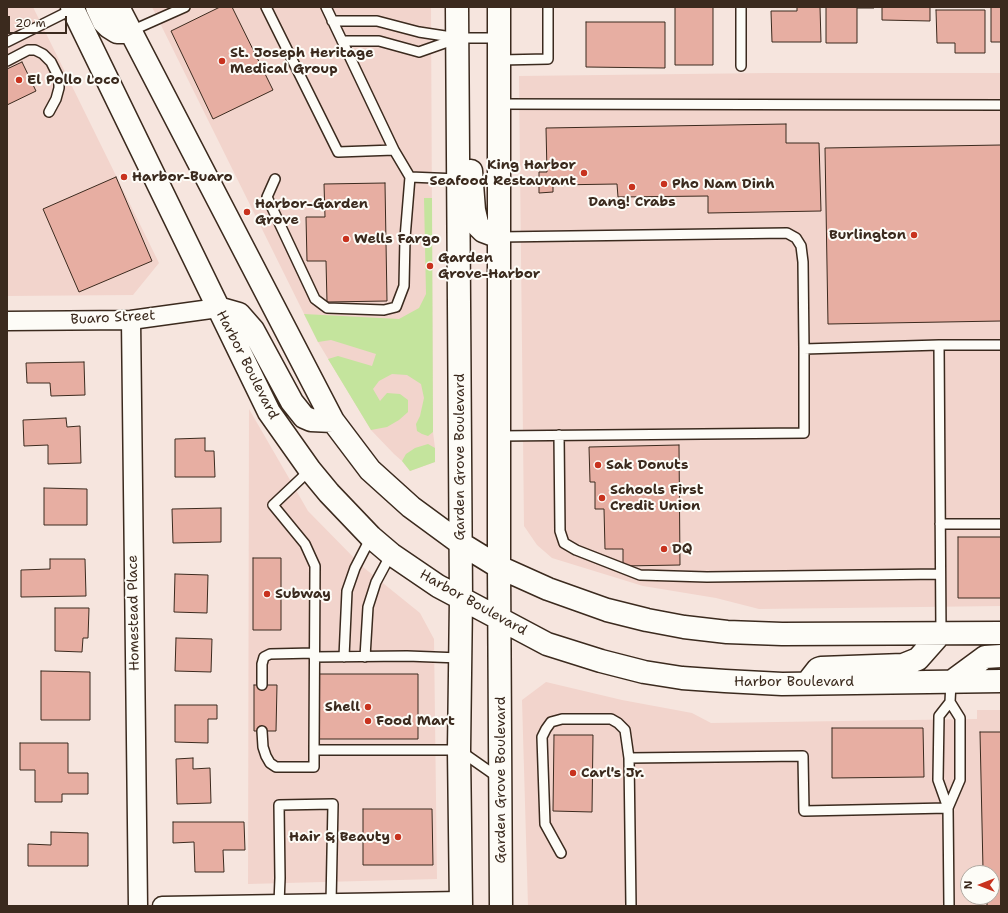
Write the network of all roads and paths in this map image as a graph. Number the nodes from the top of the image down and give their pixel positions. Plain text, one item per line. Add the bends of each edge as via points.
1 (97, 7) edge
2 (185, 7) edge
3 (266, 7) edge
4 (326, 7) edge
5 (458, 7) edge
6 (499, 7) edge
7 (548, 7) edge
8 (742, 7) edge
9 (72, 8) edge
10 (120, 8) edge
11 (332, 21) junction
12 (131, 31) junction
13 (458, 38) junction
14 (500, 38) junction
15 (342, 41) junction
16 (7, 42) edge
17 (500, 60) junction
18 (7, 61) edge
19 (742, 66) dead end
20 (500, 104) junction
21 (1001, 105) edge
22 (49, 112) dead end
23 (394, 150) junction
24 (458, 151) junction
25 (410, 177) junction
26 (275, 179) dead end
27 (458, 179) junction
28 (499, 237) junction
29 (218, 308) junction
30 (131, 320) junction
31 (7, 321) edge
32 (939, 345) junction
33 (1001, 345) edge
34 (804, 349) junction
35 (333, 421) junction
36 (559, 435) junction
37 (499, 436) junction
38 (310, 470) junction
39 (940, 524) junction
40 (1001, 524) edge
41 (371, 537) junction
42 (460, 543) junction
43 (391, 554) junction
44 (499, 567) junction
45 (940, 574) junction
46 (461, 599) junction
47 (500, 620) junction
48 (941, 633) junction
49 (1001, 633) edge
50 (314, 655) junction
51 (1001, 656) edge
52 (344, 657) junction
53 (365, 657) junction
54 (460, 658) junction
55 (1001, 682) edge
56 (807, 683) junction
57 (262, 685) dead end
58 (951, 692) junction
59 (262, 731) dead end
60 (314, 750) junction
61 (459, 750) junction
62 (629, 758) junction
63 (501, 778) junction
64 (948, 808) junction
65 (561, 853) dead end
66 (331, 903) junction
67 (461, 903) edge
68 (279, 904) junction
69 (138, 906) edge
70 (162, 906) edge
71 (501, 906) edge
72 (631, 906) edge
73 (949, 906) edge

1 - 12 main road via 109,27 117,32
2 - 12 lane
3 - 23 lane via 338,152
4 - 11 lane
5 - 13 main road, Garden Grove Boulevard
6 - 14 main road, Garden Grove Boulevard
7 - 17 lane via 548,59
8 - 19 lane
9 - 16 lane
9 - 29 main road, Harbor Boulevard
10 - 12 main road
11 - 13 lane via 377,21 419,32
11 - 15 lane
12 - 35 main road
13 - 14 lane
13 - 15 lane via 419,52 379,41
13 - 24 main road, Garden Grove Boulevard
14 - 17 main road, Garden Grove Boulevard
15 - 23 lane
17 - 20 main road, Garden Grove Boulevard
18 - 22 lane via 28,50 35,50 51,62 59,78 59,88
20 - 21 lane
20 - 28 main road, Garden Grove Boulevard
23 - 25 lane
24 - 27 main road, Garden Grove Boulevard
24 - 28 main road via 468,154 470,158 477,223 483,231
25 - 26 lane via 404,286 396,307 384,310 327,308 315,299 267,197
25 - 27 lane
27 - 42 main road, Garden Grove Boulevard
28 - 34 lane via 787,232 796,238 801,246
28 - 37 main road, Garden Grove Boulevard
29 - 30 street, Buaro Street
29 - 35 main road via 239,314 253,330 292,402 304,417 311,420
29 - 38 main road, Harbor Boulevard via 269,412
30 - 31 street, Buaro Street
30 - 69 street, Homestead Place
32 - 33 lane
32 - 34 lane
32 - 39 lane
34 - 36 lane via 804,433
35 - 42 main road via 370,470 411,507
36 - 37 lane
36 - 45 lane via 560,531 564,543 640,575 707,577
37 - 44 main road, Garden Grove Boulevard
38 - 41 main road, Harbor Boulevard
38 - 50 lane via 273,505 305,544 315,566
39 - 40 lane
39 - 45 lane
41 - 43 main road, Harbor Boulevard
41 - 52 lane via 355,568 347,591
42 - 44 main road
42 - 46 main road, Garden Grove Boulevard
43 - 46 main road, Harbor Boulevard
43 - 53 lane via 376,582 368,607
44 - 47 main road, Garden Grove Boulevard
44 - 48 main road via 548,589 607,610 684,627 782,634
45 - 48 lane
46 - 47 main road, Harbor Boulevard
46 - 54 main road, Garden Grove Boulevard
47 - 56 main road, Harbor Boulevard via 547,644 644,672 725,681
47 - 63 main road, Garden Grove Boulevard
48 - 49 main road
48 - 56 main road via 918,659 903,665 818,668
50 - 52 lane
50 - 57 lane via 270,654 264,657
50 - 60 lane
51 - 58 main road via 985,657
52 - 53 lane
53 - 54 lane
54 - 61 main road, Garden Grove Boulevard
55 - 58 main road, Harbor Boulevard
56 - 58 main road, Harbor Boulevard
58 - 64 lane via 960,718 960,780
58 - 64 lane via 939,716 938,780
59 - 60 lane via 266,756 276,767 314,767
60 - 61 lane
61 - 63 lane
61 - 67 main road, Garden Grove Boulevard
62 - 64 lane via 803,756 804,811
62 - 65 lane via 625,730 611,719 562,719 551,722 542,737 545,824
62 - 72 lane
63 - 71 main road, Garden Grove Boulevard
64 - 73 lane
66 - 67 street
66 - 68 street
66 - 68 lane via 333,804 279,805
68 - 70 street

